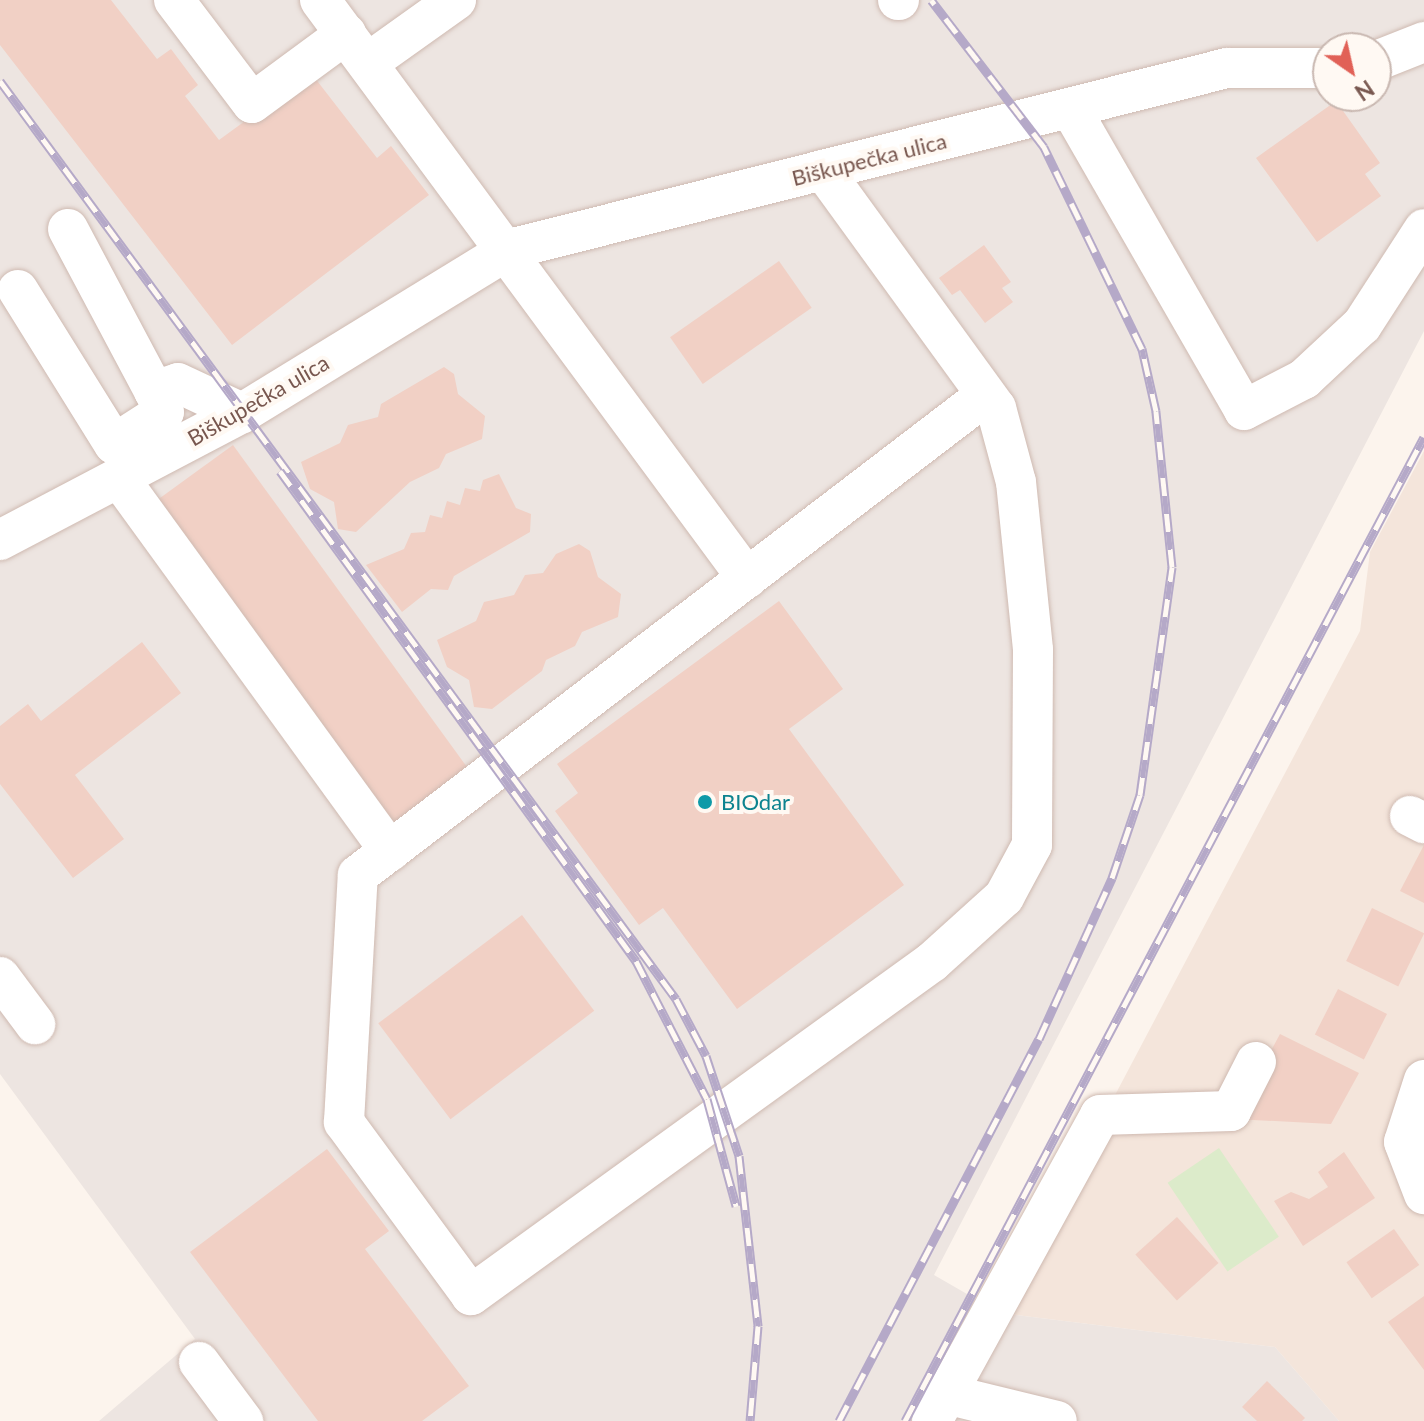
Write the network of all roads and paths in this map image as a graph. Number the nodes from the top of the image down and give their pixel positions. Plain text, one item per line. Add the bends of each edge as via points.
1 (174, 0) edge
2 (320, 0) edge
3 (456, 0) edge
4 (1424, 42) edge
5 (358, 48) junction
6 (1392, 55) edge
7 (1312, 68) edge
8 (1071, 109) junction
9 (823, 170) junction
10 (68, 229) dead end
11 (1424, 229) edge
12 (510, 249) junction
13 (18, 290) dead end
14 (154, 391) junction
15 (986, 395) junction
16 (242, 413) junction
17 (119, 478) junction
18 (0, 540) edge
19 (747, 578) junction
20 (390, 851) junction
21 (0, 977) edge
22 (35, 1024) dead end
23 (1256, 1062) dead end
24 (1424, 1080) edge
25 (1424, 1194) edge
26 (199, 1362) dead end
27 (939, 1407) edge
28 (243, 1421) edge
29 (1057, 1421) edge

1 - 5 street via 252,103
2 - 5 street
3 - 5 street
4 - 6 street
5 - 12 street
7 - 8 street, Biškupečka ulica via 1227,68
8 - 9 street, Biškupečka ulica
8 - 11 street via 1244,410 1304,379 1362,325
9 - 12 street, Biškupečka ulica
9 - 15 street
10 - 14 street
12 - 16 street, Biškupečka ulica
12 - 19 street
13 - 14 street via 114,444 164,412
14 - 16 street via 178,383
15 - 19 street
15 - 20 street via 1016,482 1033,650 1032,845 1004,897 932,962 471,1295 344,1122 358,875
16 - 17 street, Biškupečka ulica
17 - 18 street, Biškupečka ulica
17 - 20 street
19 - 20 street
21 - 22 street
23 - 27 street via 1231,1111 1100,1115
24 - 25 street via 1404,1142
26 - 28 street
27 - 29 street

